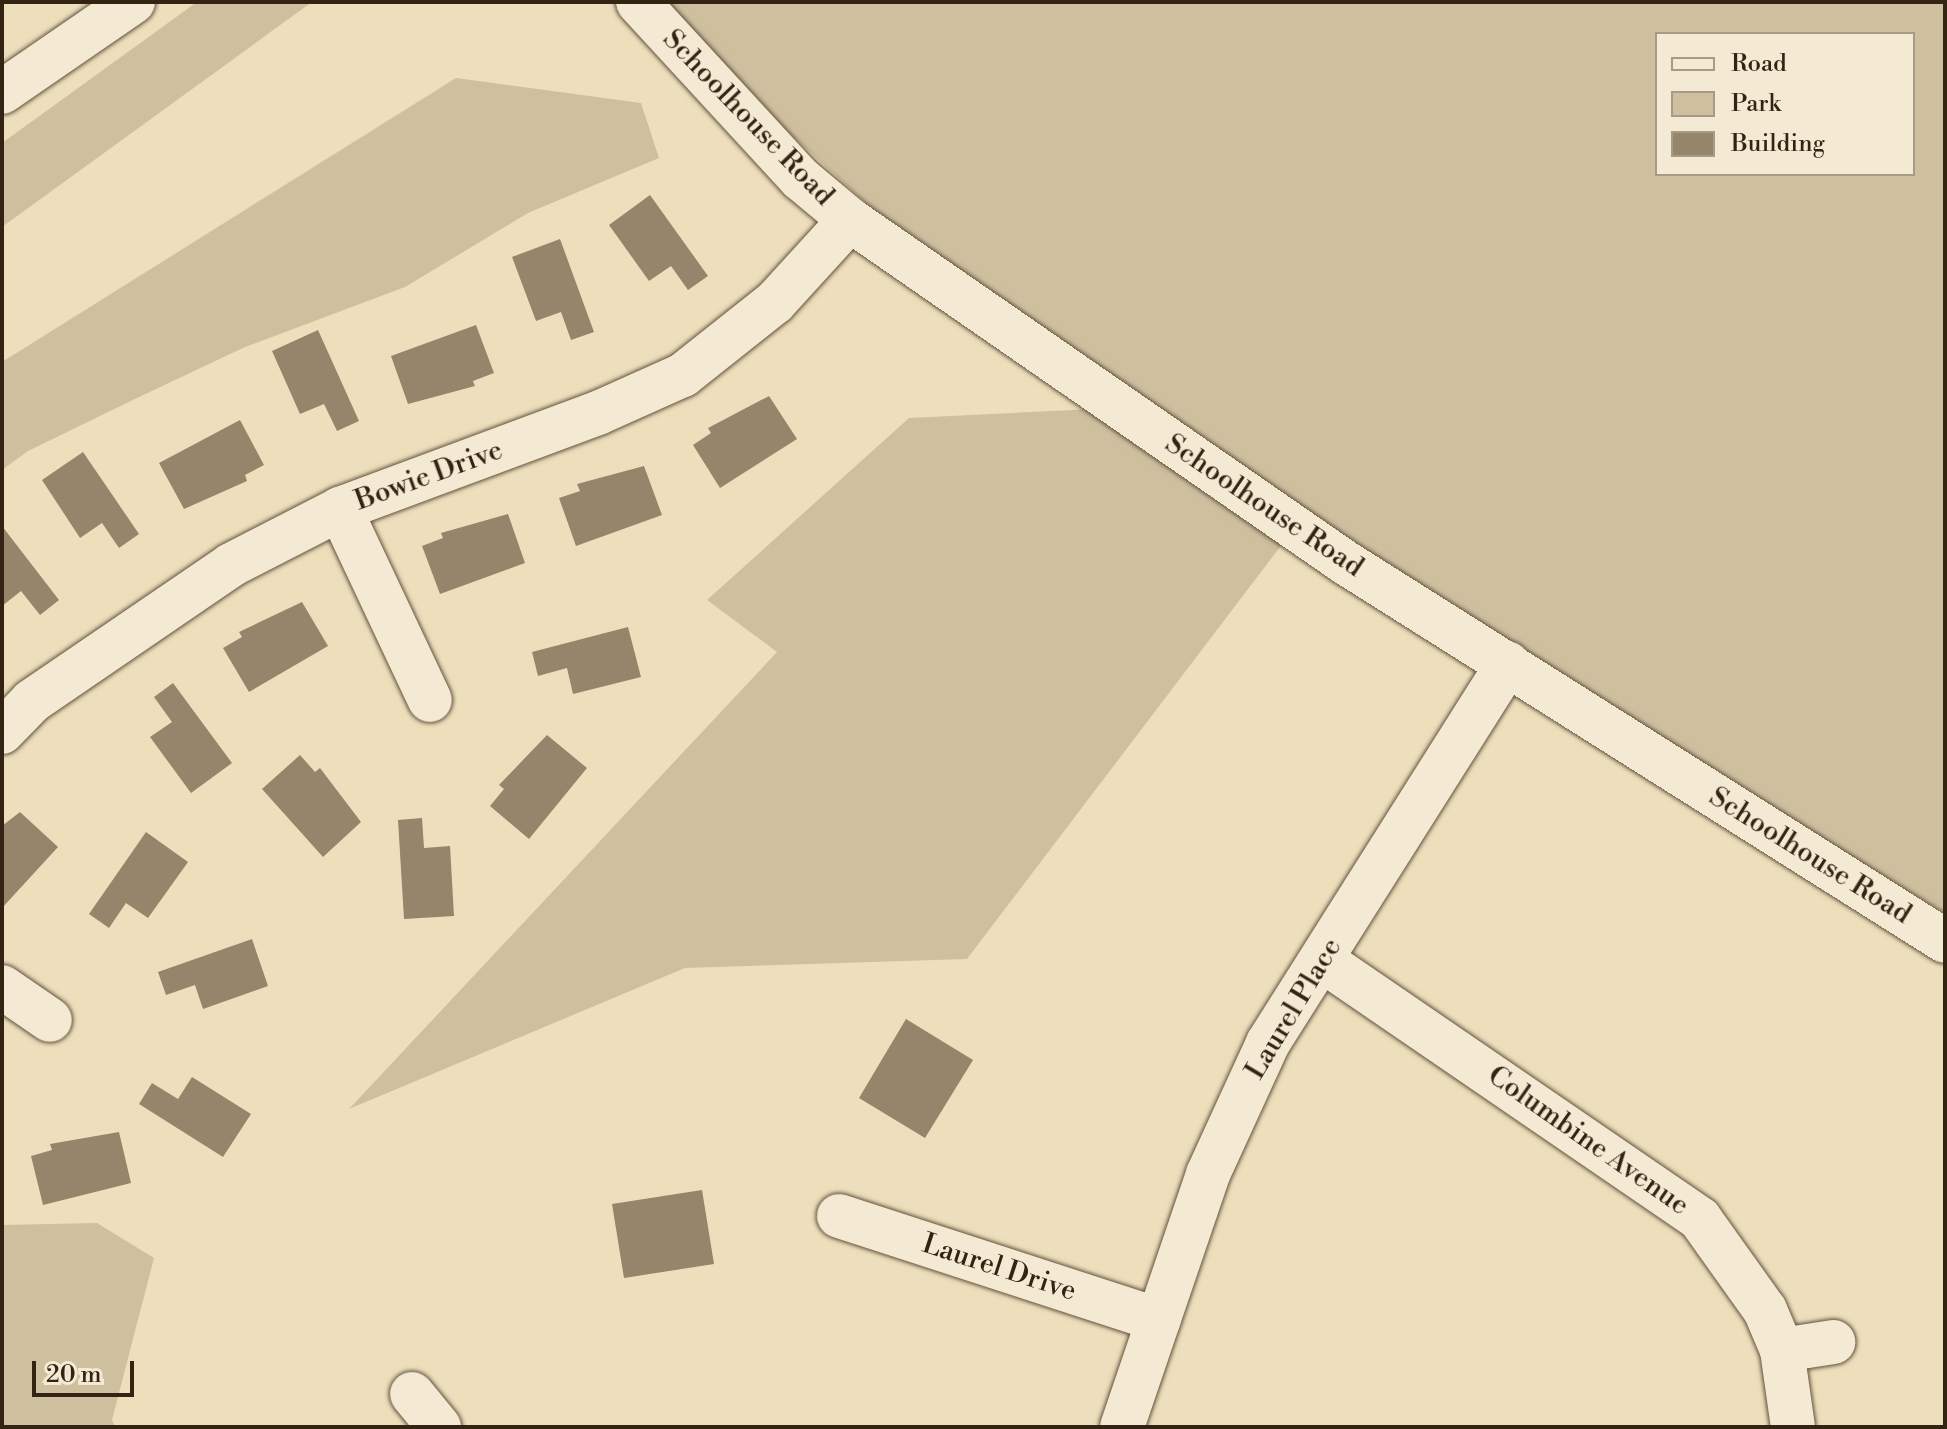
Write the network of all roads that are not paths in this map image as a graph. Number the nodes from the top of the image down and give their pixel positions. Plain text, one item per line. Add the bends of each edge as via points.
1 (133, 2) edge
2 (638, 2) edge
3 (2, 92) edge
4 (850, 220) junction
5 (340, 509) junction
6 (1508, 664) junction
7 (430, 700) dead end
8 (2, 732) edge
9 (1945, 941) edge
10 (1322, 960) junction
11 (2, 987) edge
12 (50, 1020) dead end
13 (839, 1216) dead end
14 (1159, 1320) junction
15 (1833, 1342) dead end
16 (1782, 1350) junction
17 (412, 1394) dead end
18 (439, 1427) edge
19 (1122, 1427) edge
20 (1793, 1427) edge

1 - 3 street
2 - 4 street, Schoolhouse Road via 801,179
4 - 5 street, Bowie Drive via 775,302 683,375 598,413
4 - 6 street, Schoolhouse Road via 1346,563
5 - 7 street
5 - 8 street, Bowie Drive via 231,565 154,615 32,701
6 - 9 street, Schoolhouse Road
6 - 10 street, Laurel Place
10 - 14 street, Laurel Place via 1268,1043 1214,1161
10 - 16 street, Columbine Avenue via 1700,1219 1758,1299
11 - 12 street
13 - 14 street, Laurel Drive
14 - 19 street, Laurel Place
15 - 16 street
16 - 20 street, Columbine Avenue
17 - 18 street

